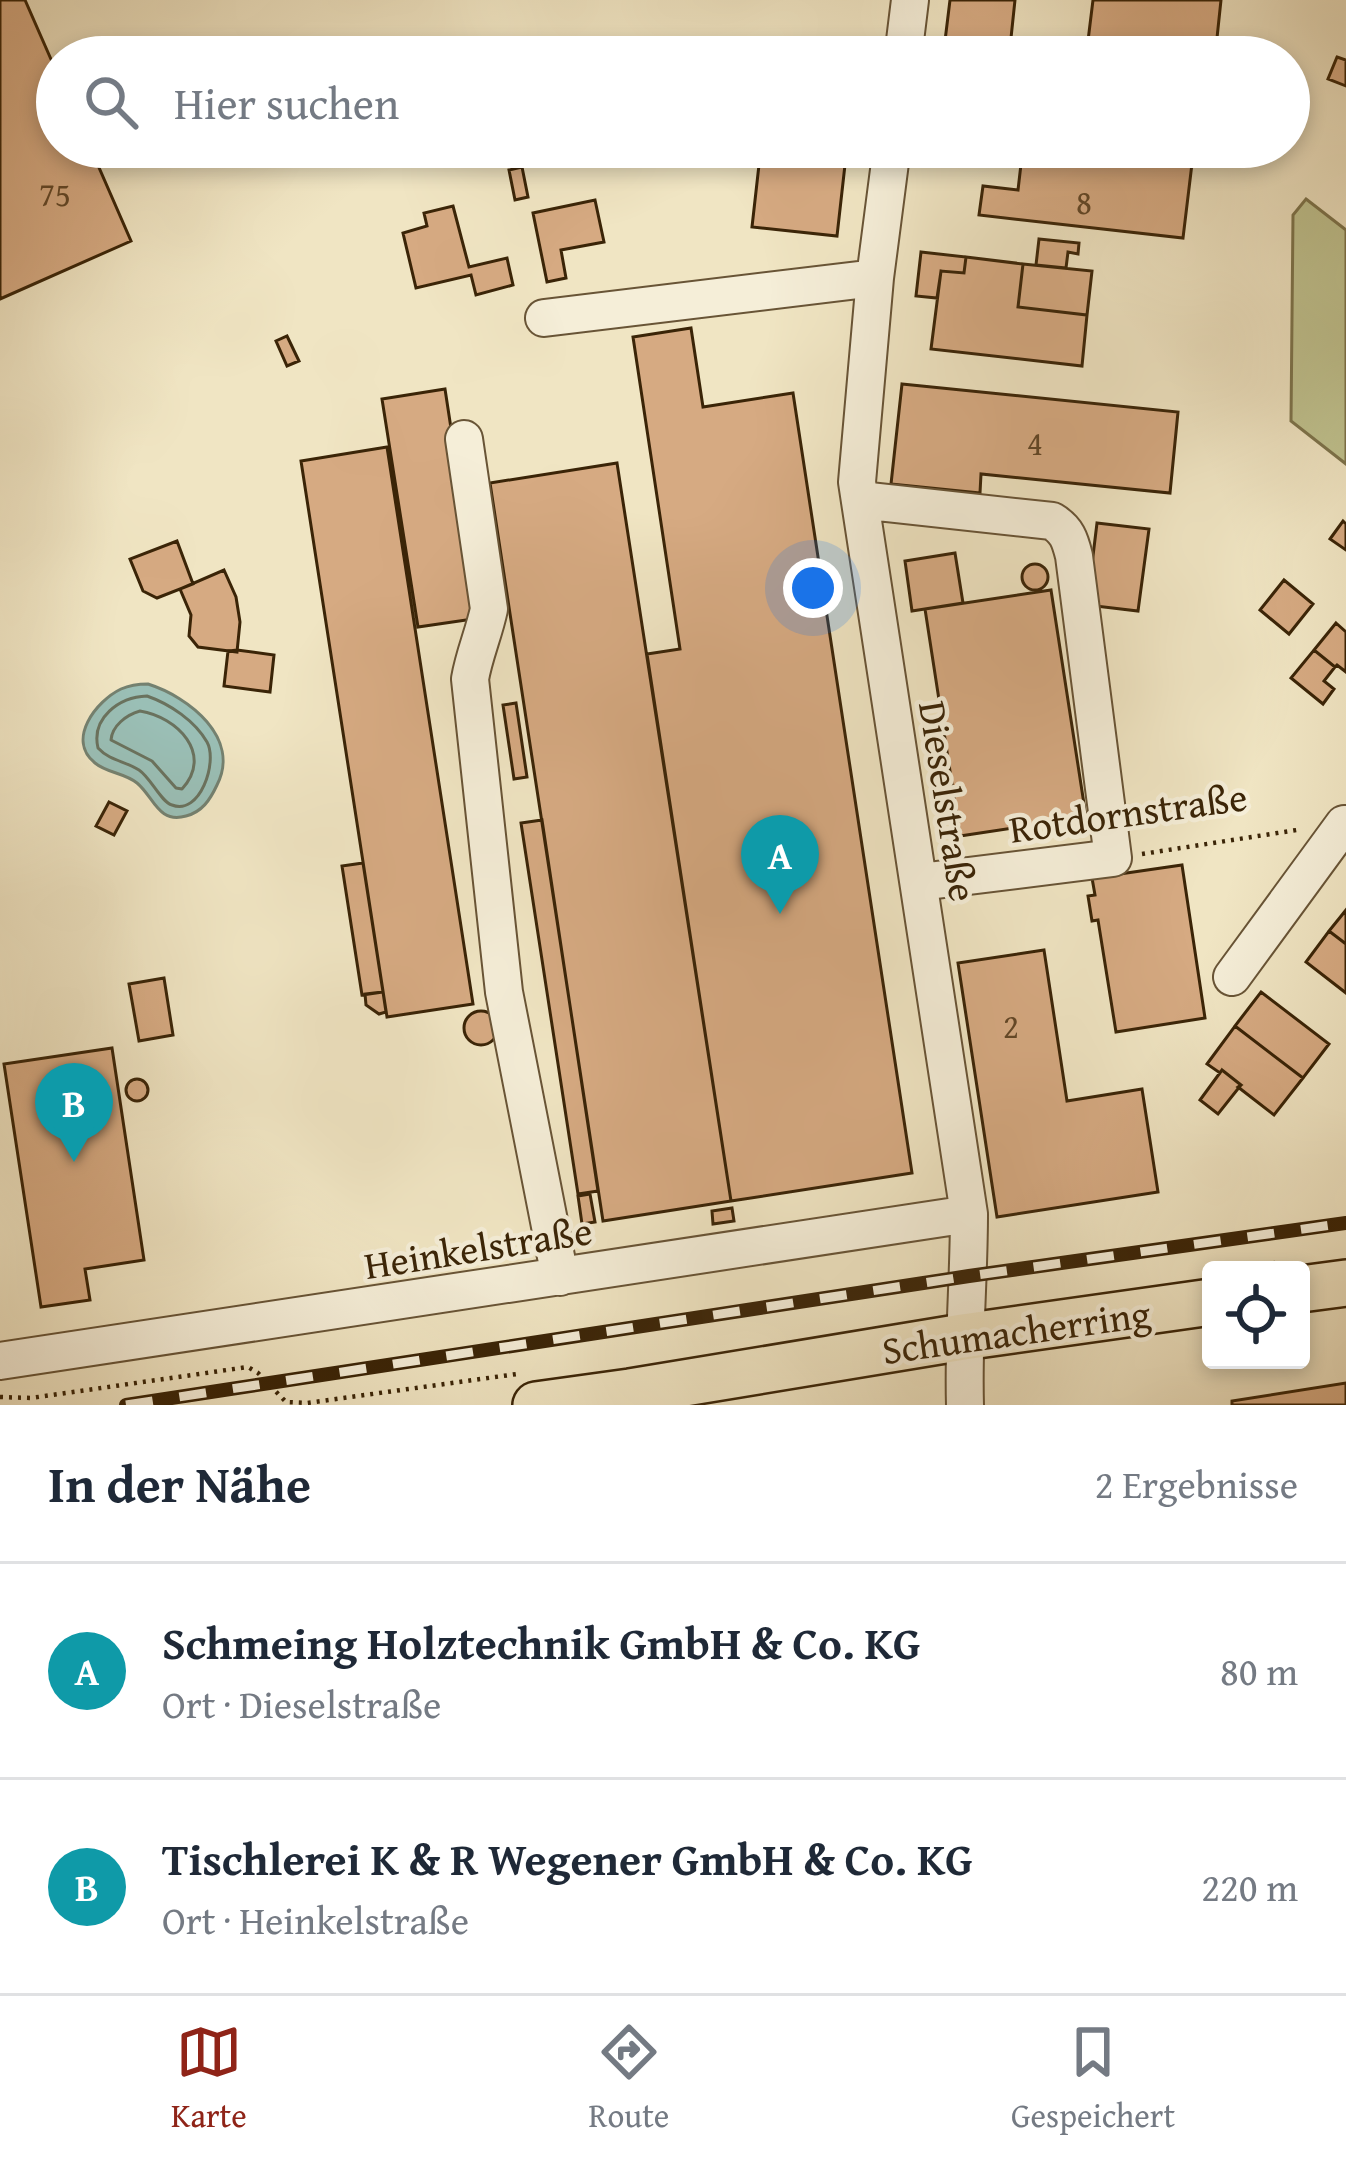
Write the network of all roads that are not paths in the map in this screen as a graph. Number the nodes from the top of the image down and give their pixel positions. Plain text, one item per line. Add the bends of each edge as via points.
1 (910, 0) edge
2 (906, 36) edge
3 (889, 168) edge
4 (875, 278) junction
5 (544, 318) dead end
6 (464, 440) dead end
7 (860, 500) junction
8 (1340, 824) edge
9 (920, 882) junction
10 (1232, 976) dead end
11 (969, 1214) junction
12 (560, 1277) junction
13 (1346, 1283) edge
14 (1310, 1288) edge
15 (1202, 1303) edge
16 (963, 1337) junction
17 (0, 1361) edge
18 (527, 1389) edge
19 (965, 1405) edge

1 - 2 street
3 - 4 street, Dieselstraße
4 - 5 street
4 - 7 street, Dieselstraße
6 - 12 street via 489,609 470,679 504,992
7 - 9 street, Dieselstraße
7 - 9 street, Rotdornstraße via 1052,521 1063,527 1074,556 1113,858
8 - 10 street
9 - 11 street, Dieselstraße
11 - 12 street, Heinkelstraße
11 - 16 street, Dieselstraße
12 - 17 street, Heinkelstraße via 476,1276
13 - 14 main road
15 - 16 main road, Schumacherring
16 - 18 main road, Schumacherring via 630,1392
16 - 19 street, Dieselstraße

